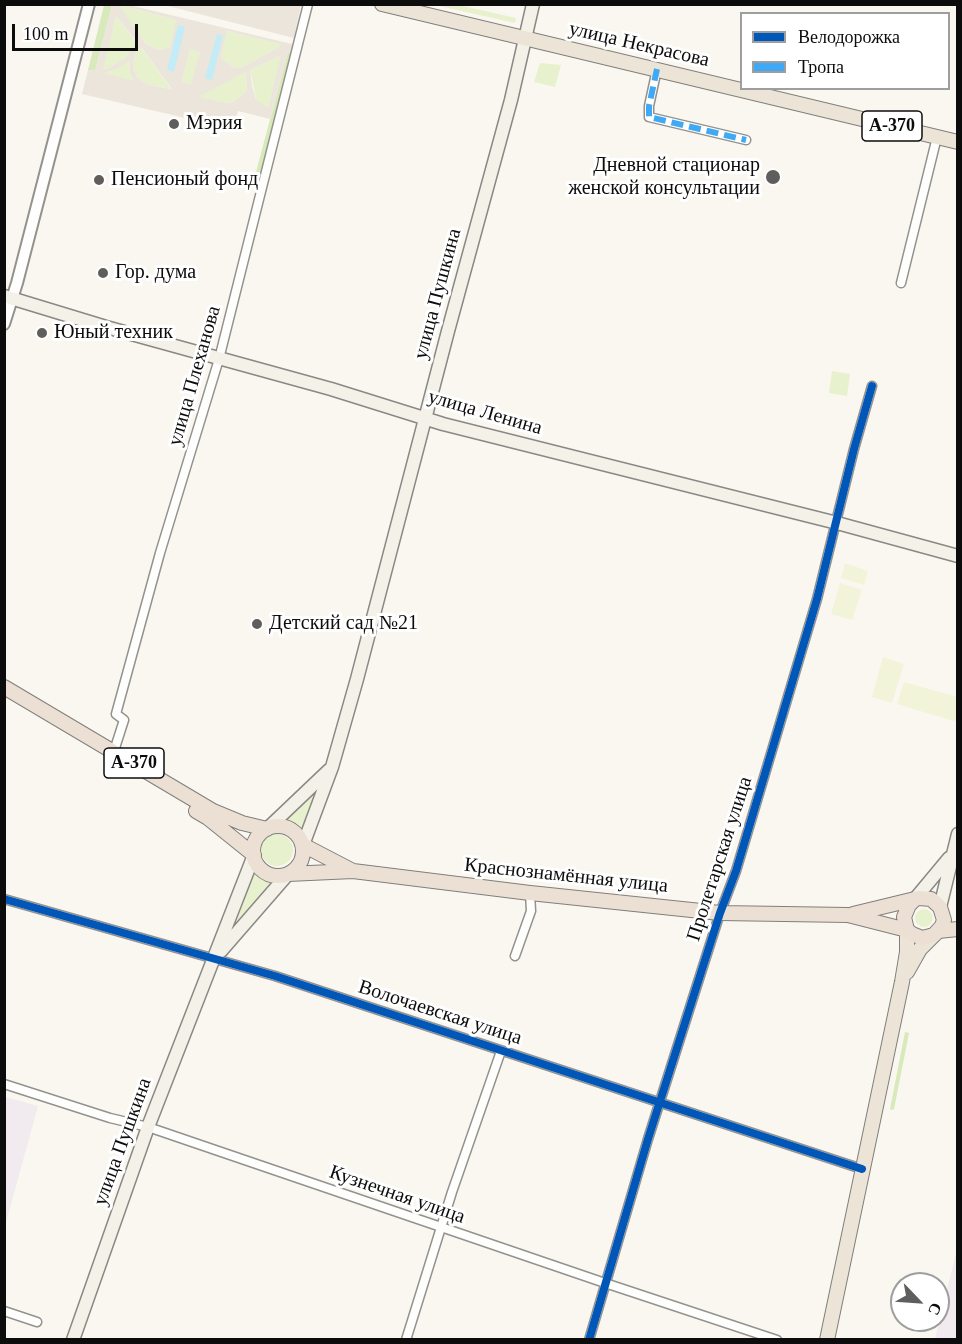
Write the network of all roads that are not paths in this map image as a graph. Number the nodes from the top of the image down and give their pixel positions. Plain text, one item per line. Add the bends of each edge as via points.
1 (89, 4) edge
2 (308, 4) edge
3 (382, 4) edge
4 (533, 4) edge
5 (525, 38) junction
6 (657, 69) junction
7 (740, 89) edge
8 (743, 90) edge
9 (937, 137) junction
10 (746, 140) dead end
11 (957, 142) edge
12 (901, 283) dead end
13 (8, 297) edge
14 (4, 324) edge
15 (219, 359) junction
16 (872, 386) dead end
17 (425, 418) junction
18 (837, 523) junction
19 (957, 556) edge
20 (4, 687) edge
21 (4, 696) edge
22 (114, 751) junction
23 (332, 767) junction
24 (267, 828) junction
25 (957, 834) edge
26 (303, 846) junction
27 (254, 855) junction
28 (952, 855) junction
29 (353, 871) junction
30 (288, 874) junction
31 (530, 893) junction
32 (4, 899) edge
33 (914, 900) junction
34 (948, 908) junction
35 (720, 913) junction
36 (848, 915) junction
37 (957, 929) edge
38 (908, 930) junction
39 (938, 932) junction
40 (515, 956) dead end
41 (214, 959) junction
42 (902, 982) junction
43 (501, 1051) junction
44 (4, 1084) edge
45 (660, 1102) junction
46 (148, 1127) junction
47 (862, 1169) junction
48 (441, 1227) junction
49 (605, 1283) junction
50 (4, 1311) edge
51 (37, 1322) dead end
52 (78, 1338) edge
53 (406, 1340) edge
54 (590, 1340) edge
55 (777, 1340) edge
56 (827, 1340) edge

1 - 13 street via 17,284
2 - 15 street, улица Плеханова
3 - 5 main road, улица Некрасова / А-370
4 - 5 main road, улица Пушкина
5 - 6 main road, улица Некрасова / А-370
5 - 17 main road, улица Пушкина
6 - 7 main road, улица Некрасова / А-370
6 - 10 street via 649,117
8 - 9 main road, улица Некрасова / А-370
9 - 11 main road, улица Некрасова / А-370
9 - 12 street
13 - 14 street
13 - 15 main road, улица Ленина
15 - 17 main road, улица Ленина
15 - 22 street, улица Плеханова via 119,702 116,714 124,720
16 - 18 street, Пролетарская улица
17 - 18 main road, улица Ленина
17 - 23 main road, улица Пушкина
18 - 19 main road, улица Ленина
18 - 35 street, Пролетарская улица via 739,862
20 - 22 highway, А-370
21 - 27 highway, А-370 via 208,818
22 - 24 highway, А-370 via 213,811
23 - 24 main road
23 - 26 main road, улица Пушкина
24 - 26 highway, А-370 via 291,829
24 - 27 highway via 256,840
25 - 28 main road
26 - 29 highway, Краснознамённая улица / А-370
26 - 30 highway via 301,861
27 - 30 highway, А-370 via 268,874
27 - 41 main road, улица Пушкина
28 - 33 main road
28 - 34 main road
29 - 30 highway, Краснознамённая улица / А-370
29 - 31 highway, Краснознамённая улица / А-370
30 - 41 main road, улица Пушкина
31 - 35 highway, Краснознамённая улица / А-370
31 - 40 street via 531,911
32 - 41 street, Волочаевская улица
33 - 34 highway, А-370 via 931,899
33 - 36 highway, Краснознамённая улица / А-370
33 - 38 highway via 904,917
34 - 39 highway
35 - 36 highway, Краснознамённая улица / А-370
35 - 45 street, Пролетарская улица
36 - 38 highway, Краснознамённая улица / А-370
37 - 39 highway, А-370
38 - 39 highway, А-370 via 922,938
38 - 42 main road
39 - 42 main road via 920,949
41 - 43 street, Волочаевская улица
41 - 46 main road, улица Пушкина
42 - 47 main road
43 - 45 street, Волочаевская улица
43 - 48 street
44 - 46 street, Кузнечная улица
45 - 47 street, Волочаевская улица
45 - 49 street, Пролетарская улица
46 - 48 street, Кузнечная улица
46 - 52 main road, улица Пушкина
47 - 56 main road
48 - 49 street, Кузнечная улица
48 - 53 street
49 - 54 street, Пролетарская улица
49 - 55 street, Кузнечная улица
50 - 51 street

